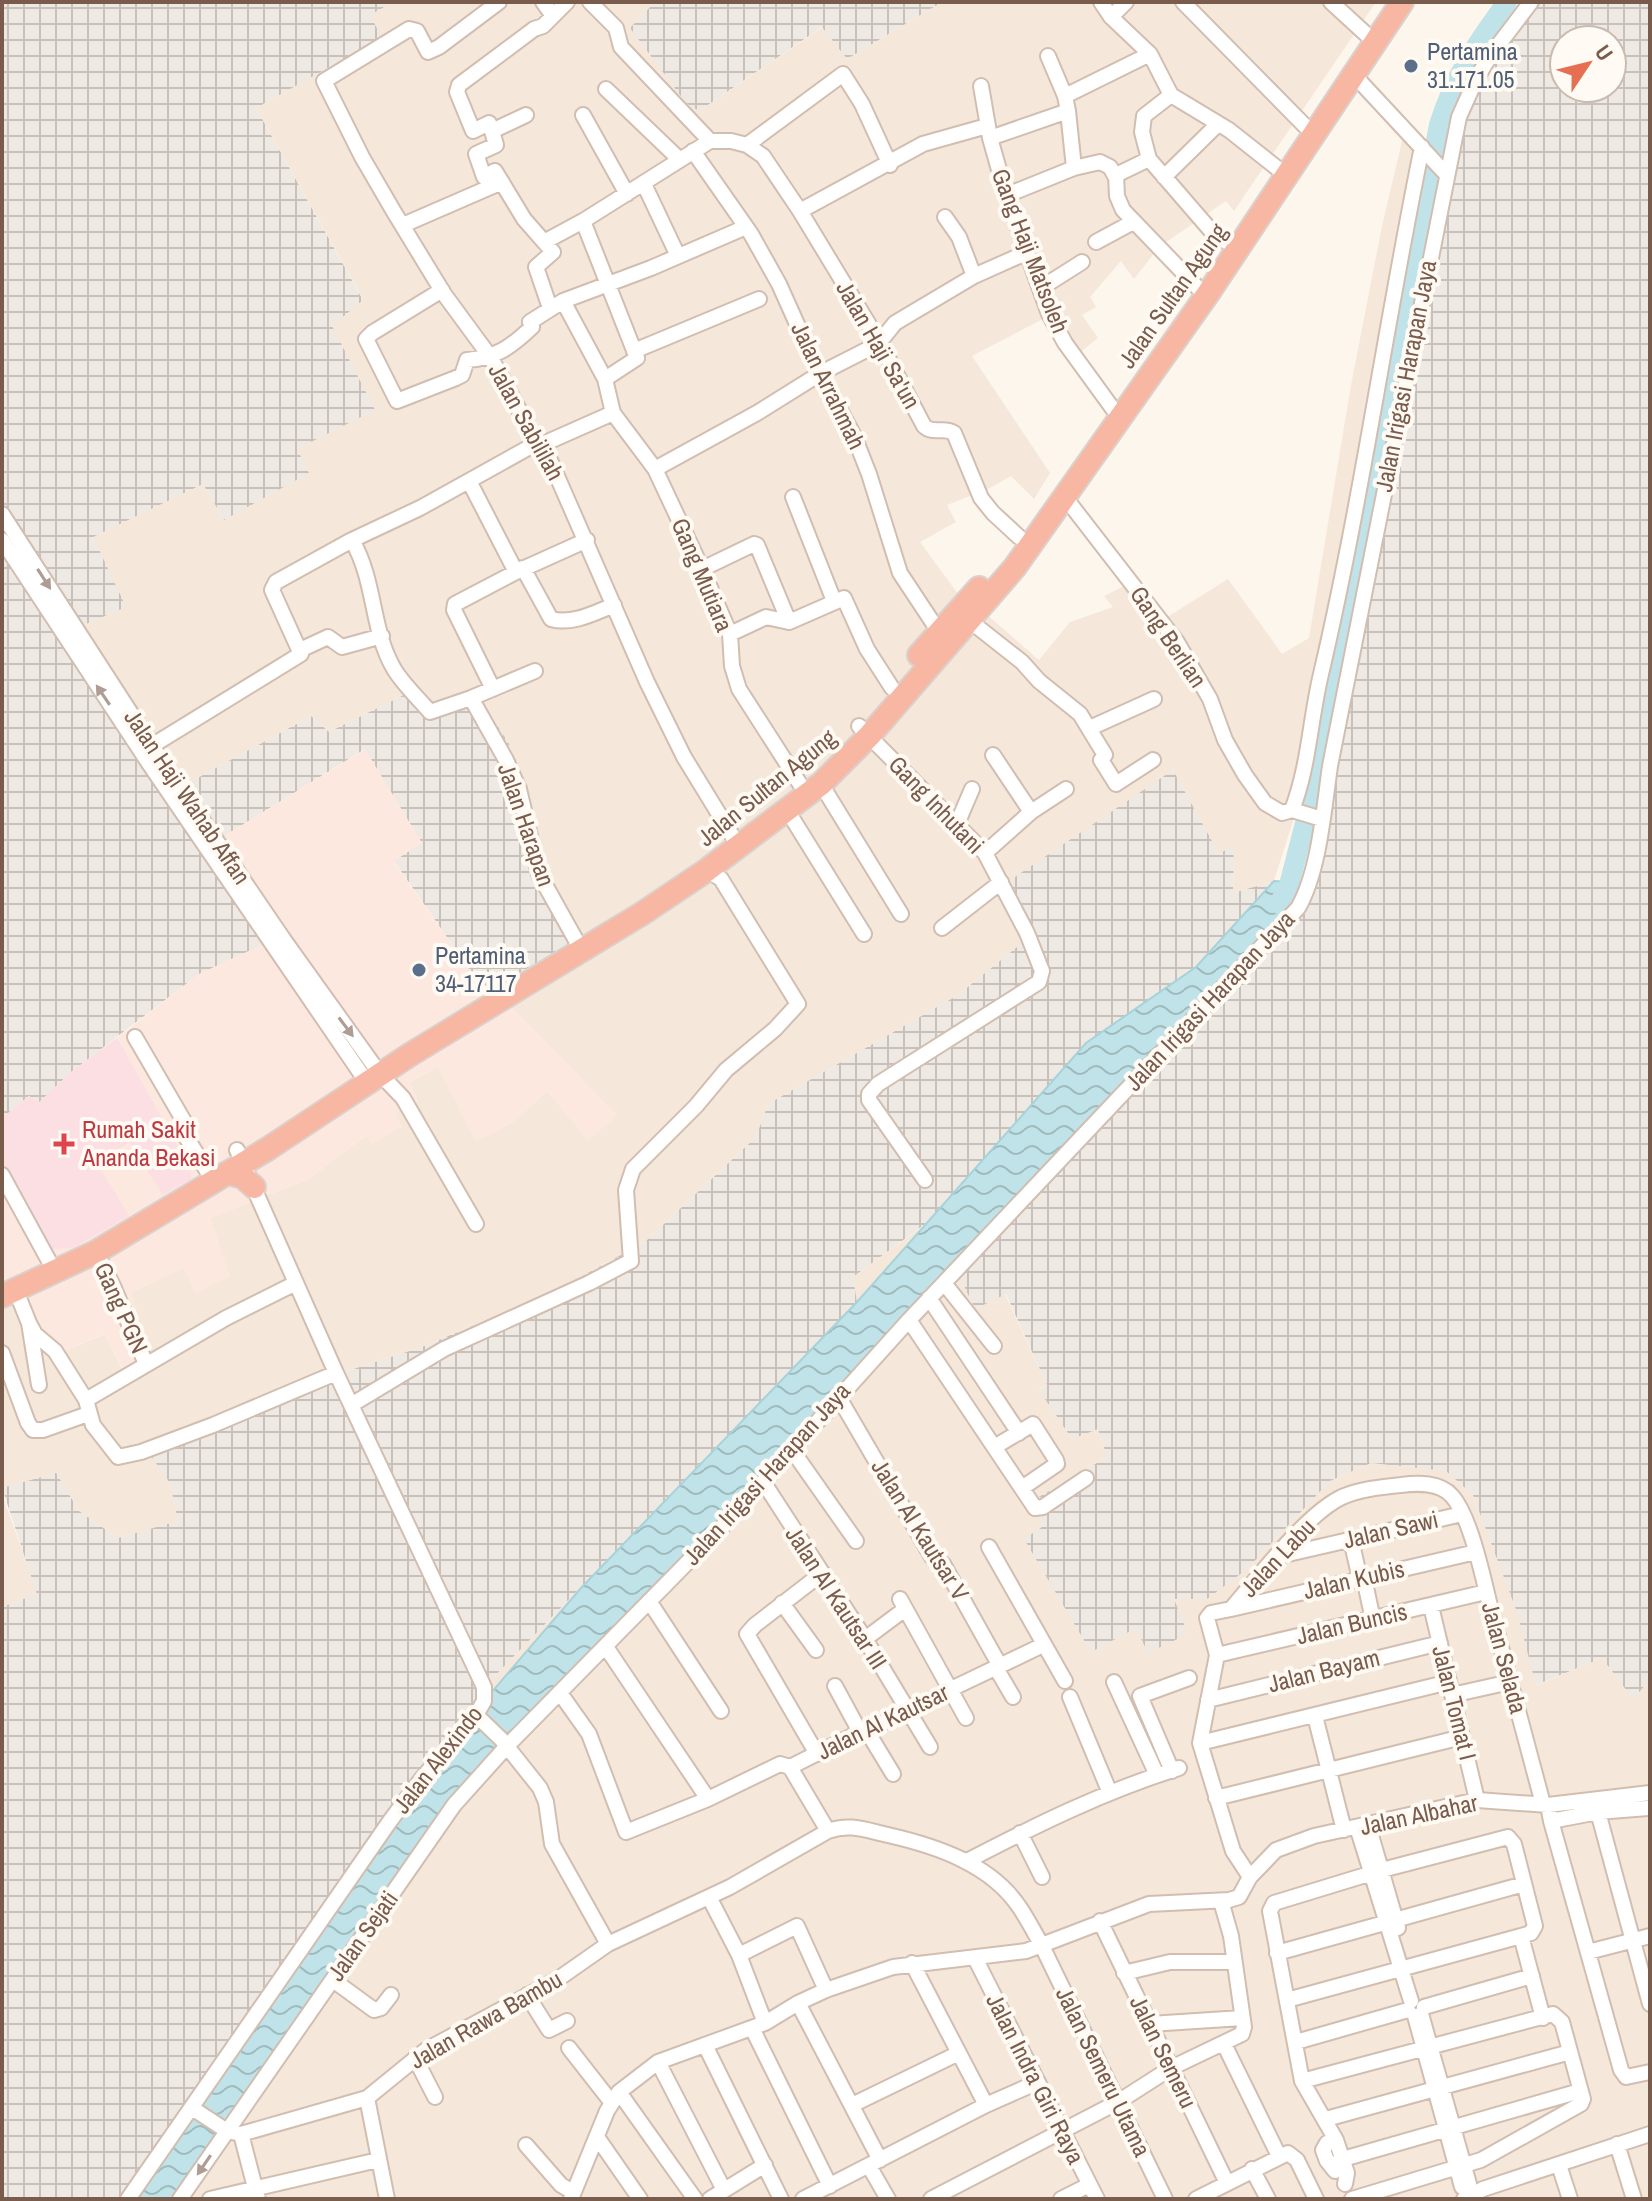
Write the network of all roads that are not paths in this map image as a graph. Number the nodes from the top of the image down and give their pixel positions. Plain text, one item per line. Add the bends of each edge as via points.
1 (499, 2) edge
2 (543, 2) edge
3 (567, 2) edge
4 (590, 2) edge
5 (1092, 2) edge
6 (1101, 2) edge
7 (1126, 2) edge
8 (1183, 2) edge
9 (1331, 2) edge
10 (1390, 2) edge
11 (1402, 2) edge
12 (1531, 2) edge
13 (553, 16) junction
14 (1111, 17) junction
15 (1371, 38) junction
16 (1150, 54) junction
17 (1048, 56) dead end
18 (1353, 74) junction
19 (981, 86) dead end
20 (606, 89) dead end
21 (1171, 95) junction
22 (1067, 103) junction
23 (526, 115) dead end
24 (583, 115) dead end
25 (1218, 124) junction
26 (1305, 126) junction
27 (492, 131) junction
28 (988, 132) junction
29 (710, 141) junction
30 (747, 145) junction
31 (693, 151) junction
32 (679, 159) junction
33 (1149, 159) junction
34 (1434, 161) junction
35 (890, 165) junction
36 (1074, 168) junction
37 (1115, 176) junction
38 (1164, 177) junction
39 (1274, 179) junction
40 (502, 182) junction
41 (644, 184) junction
42 (627, 194) junction
43 (1007, 195) junction
44 (800, 211) junction
45 (945, 217) dead end
46 (583, 221) junction
47 (1133, 222) junction
48 (403, 225) junction
49 (746, 227) junction
50 (544, 242) junction
51 (1096, 242) dead end
52 (1227, 242) junction
53 (1028, 252) junction
54 (678, 256) junction
55 (1082, 262) dead end
56 (974, 276) junction
57 (608, 284) junction
58 (1041, 288) junction
59 (1198, 288) junction
60 (442, 290) junction
61 (759, 299) dead end
62 (556, 305) junction
63 (1398, 342) junction
64 (880, 343) junction
65 (634, 351) junction
66 (491, 358) junction
67 (821, 373) junction
68 (605, 379) junction
69 (1113, 409) junction
70 (613, 413) junction
71 (540, 444) junction
72 (655, 469) junction
73 (469, 481) junction
74 (1064, 496) junction
75 (793, 497) dead end
76 (2, 514) edge
77 (1019, 537) junction
78 (2, 540) edge
79 (352, 540) junction
80 (587, 540) junction
81 (702, 569) junction
82 (520, 570) junction
83 (1355, 577) junction
84 (834, 601) junction
85 (614, 605) junction
86 (970, 621) junction
87 (789, 622) junction
88 (939, 632) junction
89 (730, 634) junction
90 (382, 636) junction
91 (300, 650) junction
92 (535, 671) dead end
93 (892, 688) junction
94 (493, 689) junction
95 (1319, 695) junction
96 (1342, 697) junction
97 (471, 698) junction
98 (1154, 699) dead end
99 (1090, 728) junction
100 (864, 731) junction
101 (147, 749) junction
102 (993, 755) dead end
103 (1153, 760) dead end
104 (810, 784) junction
105 (972, 789) dead end
106 (1066, 789) dead end
107 (787, 810) junction
108 (1031, 812) junction
109 (1308, 815) junction
110 (957, 824) junction
111 (733, 837) junction
112 (985, 853) junction
113 (707, 870) junction
114 (1001, 882) junction
115 (901, 914) dead end
116 (942, 928) dead end
117 (864, 934) dead end
118 (579, 946) junction
119 (135, 1037) dead end
120 (371, 1074) junction
121 (229, 1166) junction
122 (2, 1175) edge
123 (925, 1180) dead end
124 (254, 1187) joint
125 (476, 1224) dead end
126 (96, 1252) junction
127 (49, 1261) junction
128 (296, 1283) junction
129 (944, 1283) junction
130 (7, 1289) edge
131 (929, 1298) junction
132 (909, 1320) junction
133 (29, 1323) junction
134 (994, 1346) dead end
135 (2, 1353) edge
136 (146, 1364) junction
137 (336, 1373) junction
138 (39, 1385) dead end
139 (838, 1396) junction
140 (351, 1405) junction
141 (87, 1407) junction
142 (1019, 1433) junction
143 (996, 1446) junction
144 (792, 1450) junction
145 (1086, 1478) dead end
146 (764, 1483) junction
147 (1022, 1488) junction
148 (1462, 1514) junction
149 (1351, 1540) junction
150 (856, 1541) dead end
151 (989, 1547) dead end
152 (1476, 1552) junction
153 (1275, 1557) junction
154 (821, 1574) junction
155 (1362, 1578) junction
156 (1486, 1592) junction
157 (649, 1601) junction
158 (782, 1603) junction
159 (1431, 1606) junction
160 (1231, 1609) junction
161 (1373, 1620) junction
162 (865, 1639) junction
163 (1440, 1643) junction
164 (1043, 1645) junction
165 (606, 1647) junction
166 (816, 1650) dead end
167 (1217, 1655) junction
168 (998, 1667) junction
169 (1189, 1678) dead end
170 (1065, 1681) dead end
171 (1114, 1682) dead end
172 (1510, 1682) junction
173 (835, 1686) dead end
174 (951, 1689) junction
175 (1451, 1689) junction
176 (560, 1693) junction
177 (1013, 1697) dead end
178 (1070, 1697) dead end
179 (1208, 1700) junction
180 (721, 1711) dead end
181 (910, 1712) junction
182 (1315, 1716) junction
183 (966, 1718) dead end
184 (482, 1720) junction
185 (863, 1732) junction
186 (1462, 1737) junction
187 (504, 1742) junction
188 (1200, 1743) junction
189 (930, 1747) dead end
190 (817, 1754) junction
191 (790, 1767) junction
192 (1330, 1770) junction
193 (1169, 1771) junction
194 (893, 1774) dead end
195 (1110, 1793) junction
196 (1216, 1798) junction
197 (708, 1799) junction
198 (1477, 1800) junction
199 (1649, 1802) edge
200 (1546, 1804) junction
201 (1598, 1812) junction
202 (1551, 1821) junction
203 (1356, 1827) junction
204 (828, 1831) junction
205 (1020, 1833) junction
206 (967, 1861) junction
207 (1376, 1872) junction
208 (1042, 1877) dead end
209 (1250, 1877) junction
210 (1524, 1884) junction
211 (709, 1897) junction
212 (1230, 1899) junction
213 (1100, 1921) junction
214 (1392, 1922) junction
215 (1521, 1936) junction
216 (1650, 1936) edge
217 (1634, 1941) junction
218 (608, 1944) junction
219 (1042, 1946) junction
220 (1588, 1952) junction
221 (1277, 1953) junction
222 (739, 1955) junction
223 (975, 1958) junction
224 (1233, 1962) junction
225 (912, 1963) junction
226 (1405, 1968) junction
227 (1124, 1973) junction
228 (1532, 1976) junction
229 (333, 1980) junction
230 (826, 1990) junction
231 (391, 1995) dead end
232 (527, 1995) junction
233 (1287, 2000) junction
234 (798, 2003) junction
235 (1650, 2004) edge
236 (1416, 2008) junction
237 (1242, 2018) junction
238 (1543, 2018) junction
239 (567, 2021) dead end
240 (1150, 2024) junction
241 (759, 2026) junction
242 (1296, 2042) junction
243 (1224, 2044) junction
244 (705, 2045) junction
245 (569, 2048) dead end
246 (1426, 2048) junction
247 (1570, 2052) junction
248 (959, 2053) junction
249 (415, 2058) junction
250 (658, 2062) junction
251 (1171, 2068) junction
252 (1650, 2072) edge
253 (1302, 2081) junction
254 (1038, 2082) junction
255 (1437, 2087) junction
256 (1580, 2091) junction
257 (435, 2097) dead end
258 (616, 2097) junction
259 (367, 2098) junction
260 (1118, 2102) junction
261 (852, 2105) junction
262 (986, 2105) junction
263 (196, 2110) junction
264 (1326, 2119) junction
265 (1449, 2127) junction
266 (229, 2130) junction
267 (1061, 2130) junction
268 (1650, 2134) edge
269 (597, 2137) junction
270 (1617, 2144) junction
271 (526, 2145) dead end
272 (1283, 2155) junction
273 (378, 2160) junction
274 (1337, 2162) junction
275 (874, 2163) junction
276 (765, 2165) junction
277 (1559, 2165) junction
278 (1459, 2168) junction
279 (1252, 2169) junction
280 (1414, 2181) junction
281 (1504, 2182) junction
282 (1227, 2183) junction
283 (1089, 2185) junction
284 (724, 2190) junction
285 (823, 2192) edge
286 (256, 2194) edge
287 (576, 2194) edge
288 (1204, 2197) edge
289 (128, 2199) edge
290 (180, 2199) edge
291 (210, 2199) edge
292 (387, 2199) edge
293 (640, 2199) edge
294 (695, 2199) edge
295 (710, 2199) edge
296 (781, 2199) edge
297 (803, 2199) edge
298 (888, 2199) edge
299 (931, 2199) edge
300 (1061, 2199) edge
301 (1097, 2199) edge
302 (1165, 2199) edge
303 (1268, 2199) edge
304 (1316, 2199) edge
305 (1352, 2199) edge
306 (1399, 2199) edge
307 (1464, 2199) edge
308 (1510, 2199) edge
309 (1570, 2199) edge
310 (1634, 2199) edge

1 - 48 street, Jalan Sabililah via 428,52 417,31 409,29 324,81
2 - 13 street
3 - 13 street
4 - 29 street via 616,28 621,47
5 - 14 street
6 - 14 street
7 - 14 street
8 - 26 street
9 - 15 street
10 - 15 highway, Jalan Sultan Agung
11 - 15 highway, Jalan Sultan Agung
12 - 34 street, Jalan Irigasi Harapan Jaya via 1476,79
13 - 27 street via 459,85 473,131 489,123
14 - 16 street
15 - 18 highway, Jalan Sultan Agung
15 - 26 highway, Jalan Sultan Agung
16 - 21 street
16 - 22 street
17 - 22 street
18 - 34 street
18 - 39 highway, Jalan Sultan Agung
19 - 28 street, Gang Haji Matsoleh
20 - 32 street
21 - 25 street
21 - 33 street via 1144,116
22 - 28 street
22 - 36 street
23 - 27 street
24 - 42 street
25 - 38 street
25 - 39 street
26 - 39 highway, Jalan Sultan Agung
27 - 40 street via 496,145 476,154 484,177 495,171
28 - 35 street via 923,144
28 - 43 street, Gang Haji Matsoleh
29 - 30 street
29 - 31 street
30 - 35 street via 843,74
30 - 44 street, Jalan Haji Sa'un via 763,156
31 - 32 street
31 - 49 street, Jalan Arrahmah
32 - 41 street
33 - 37 street
33 - 38 street
34 - 63 street, Jalan Irigasi Harapan Jaya
34 - 63 street via 1402,242
35 - 44 street
36 - 37 street via 1100,162
36 - 43 street
37 - 47 street via 1119,202
38 - 52 street
39 - 52 highway, Jalan Sultan Agung
39 - 74 highway, Jalan Sultan Agung via 1209,292
40 - 48 street
40 - 50 street
41 - 42 street
41 - 54 street
42 - 46 street
43 - 53 street, Gang Haji Matsoleh
44 - 64 street, Jalan Haji Sa'un
45 - 56 street
46 - 50 street
46 - 57 street
47 - 51 street
47 - 59 street
48 - 60 street, Jalan Sabililah
49 - 54 street
49 - 67 street, Jalan Arrahmah
50 - 62 street via 553,252 536,267
52 - 59 highway, Jalan Sultan Agung
53 - 56 street
53 - 58 street, Gang Haji Matsoleh
54 - 57 street
55 - 58 street
56 - 64 street via 895,323
57 - 62 street
57 - 65 street
58 - 69 street, Gang Haji Matsoleh via 1065,343
59 - 69 highway, Jalan Sultan Agung
60 - 66 street, Jalan Sabililah
60 - 66 street via 366,339 395,400 462,375 467,360
61 - 65 street
62 - 66 street
62 - 68 street
63 - 83 street, Jalan Irigasi Harapan Jaya
63 - 83 street
64 - 67 street
64 - 77 street, Jalan Haji Sa'un via 924,426 954,433 981,498
65 - 68 street via 637,358
66 - 71 street, Jalan Sabililah
67 - 72 street
67 - 88 street, Jalan Arrahmah via 862,456 903,579
68 - 70 street
69 - 77 highway, Jalan Sultan Agung
70 - 71 street
70 - 72 street, Gang Mutiara
71 - 73 street
71 - 80 street, Jalan Sabililah
72 - 81 street, Gang Mutiara
73 - 79 street
73 - 82 street
74 - 86 highway, Jalan Sultan Agung
74 - 109 street, Gang Berlian via 1177,642 1260,797 1282,813
75 - 84 street
76 -> 101 street, Jalan Haji Wahab Affan
77 - 88 highway, Jalan Sultan Agung
101 -> 78 street, Jalan Haji Wahab Affan
79 - 90 street via 369,577
79 - 91 street via 273,585
80 - 82 street
80 - 85 street, Jalan Sabililah
81 - 87 street via 756,544
81 - 89 street, Gang Mutiara
82 - 85 street via 551,619 576,619
82 - 94 street via 454,606
83 - 95 street
83 - 96 street, Jalan Irigasi Harapan Jaya
84 - 87 street
84 - 93 street via 846,599 867,649
85 - 111 street, Jalan Sabililah via 677,744
86 - 99 street via 1022,662
86 - 100 highway, Jalan Sultan Agung
87 - 89 street via 766,617
88 - 93 highway, Jalan Sultan Agung
89 - 104 street, Gang Mutiara via 739,689
90 - 91 street via 342,647 328,637
90 - 97 street via 395,670 430,712
91 - 101 street via 298,657
92 - 94 street
93 - 100 highway, Jalan Sultan Agung
94 - 97 street
95 - 96 street
95 - 109 street via 1304,774
96 - 109 street, Jalan Irigasi Harapan Jaya via 1330,766
97 - 118 street, Jalan Harapan via 513,775 539,874
98 - 99 street
99 - 103 street via 1114,782
100 - 104 highway, Jalan Sultan Agung
100 - 110 street, Gang Inhutani
101 - 120 street, Jalan Haji Wahab Affan
102 - 108 street
104 - 107 highway, Jalan Sultan Agung
104 - 111 highway, Jalan Sultan Agung
104 - 115 street, Gang Mutiara
105 - 110 street
106 - 108 street
107 - 113 highway, Jalan Sultan Agung
107 - 117 street
108 - 112 street
109 - 129 street, Jalan Irigasi Harapan Jaya via 1309,883 1298,908
110 - 112 street, Gang Inhutani
111 - 118 highway, Jalan Sultan Agung
112 - 114 street, Gang Inhutani
113 - 118 highway, Jalan Sultan Agung
113 - 140 street via 721,879 797,1007 726,1070 633,1169 626,1190 631,1261 444,1349
114 - 116 street
114 - 123 street, Gang Inhutani via 1042,971 1039,982 942,1041 869,1094
118 - 120 highway, Jalan Sultan Agung
119 - 121 street via 185,1123 183,1132
120 - 121 highway, Jalan Sultan Agung
120 - 125 street, Jalan Haji Wahab Affan via 403,1098
121 - 124 highway
121 - 126 highway, Jalan Sultan Agung
121 - 127 highway, Jalan Sultan Agung
122 - 127 street
124 - 128 street, Jalan Alexindo
126 - 130 highway, Jalan Sultan Agung
126 - 136 street, Gang PGN
127 - 130 highway, Jalan Sultan Agung
128 - 136 street
128 - 137 street, Jalan Alexindo
129 - 131 street, Jalan Irigasi Harapan Jaya
129 - 134 street
130 - 133 street
131 - 132 street, Jalan Irigasi Harapan Jaya
131 - 142 street
132 - 139 street, Jalan Irigasi Harapan Jaya
132 - 143 street
133 - 138 street
133 - 141 street via 55,1351
135 - 141 street via 33,1430
136 - 141 street
137 - 140 street, Jalan Alexindo
137 - 141 street via 119,1458
139 - 144 street, Jalan Irigasi Harapan Jaya
139 - 168 street, Jalan Al Kautsar V via 932,1557 943,1564
140 - 184 street, Jalan Alexindo via 484,1687
142 - 143 street
142 - 147 street via 1034,1425 1057,1461
143 - 147 street
144 - 146 street, Jalan Irigasi Harapan Jaya
144 - 150 street
145 - 147 street via 1038,1509
146 - 154 street, Jalan Al Kautsar III
146 - 157 street, Jalan Irigasi Harapan Jaya
148 - 149 street, Jalan Sawi
148 - 152 street, Jalan Selada
148 - 153 street, Jalan Labu via 1452,1495 1433,1485 1369,1489 1330,1505
149 - 153 street, Jalan Sawi
149 - 155 street
151 - 164 street
152 - 155 street, Jalan Kubis
152 - 156 street, Jalan Selada
153 - 160 street, Jalan Labu
154 - 158 street
154 - 162 street, Jalan Al Kautsar III
155 - 160 street, Jalan Kubis
155 - 161 street
156 - 159 street, Jalan Buncis
156 - 172 street, Jalan Selada
157 - 165 street, Jalan Irigasi Harapan Jaya
157 - 180 street
158 - 166 street
158 - 190 street via 747,1634
159 - 161 street, Jalan Buncis
159 - 163 street, Jalan Tomat I
160 - 167 street, Jalan Labu via 1208,1615
161 - 167 street, Jalan Buncis
162 - 174 street via 903,1604
162 - 181 street, Jalan Al Kautsar III
163 - 175 street, Jalan Tomat I
163 - 179 street, Jalan Bayam
164 - 168 street, Jalan Al Kautsar
164 - 170 street
165 - 176 street, Jalan Irigasi Harapan Jaya
165 - 197 street
167 - 179 street, Jalan Labu
168 - 174 street, Jalan Al Kautsar
168 - 177 street, Jalan Al Kautsar V
169 - 193 street via 1140,1696
171 - 193 street
172 - 175 street
172 - 200 street, Jalan Selada
173 - 185 street
174 - 181 street, Jalan Al Kautsar
174 - 183 street
175 - 182 street
175 - 186 street, Jalan Tomat I
176 - 187 street, Jalan Irigasi Harapan Jaya
176 - 197 street via 589,1734 626,1832
178 - 195 street
179 - 188 street, Jalan Labu
181 - 185 street, Jalan Al Kautsar
181 - 189 street, Jalan Al Kautsar III
182 - 188 street
182 - 192 street
184 - 187 street, Jalan Alexindo
184 - 263 street, Jalan Alexindo via 423,1777 390,1821
185 - 190 street, Jalan Al Kautsar
185 - 194 street
186 - 192 street
186 - 198 street, Jalan Tomat I
187 - 218 street, Jalan Alexindo via 544,1795 552,1844
187 - 229 street, Jalan Sejati
188 - 196 street, Jalan Labu
190 - 191 street, Jalan Al Kautsar
191 - 197 street via 780,1764
191 - 204 street, Jalan Al Kautsar
192 - 196 street
192 - 203 street
193 - 195 street
195 - 205 street
196 - 209 street, Jalan Labu via 1233,1851
198 - 200 street, Jalan Albahar
198 - 203 street, Jalan Albahar
199 - 200 street, Jalan Albahar
199 - 201 street
200 - 202 street, Jalan Selada
201 - 202 street
201 - 217 street
202 - 220 street, Jalan Selada
203 - 207 street
203 - 209 street, Jalan Albahar via 1276,1850
204 - 206 street via 849,1826 930,1844
204 - 211 street
205 - 206 street
205 - 208 street
206 - 219 street via 1006,1891
207 - 210 street via 1508,1837
207 - 214 street
207 - 221 street via 1274,1903 1270,1911
209 - 212 street, Jalan Albahar
210 - 214 street
210 - 215 street via 1535,1926
211 - 218 street
211 - 222 street
212 - 213 street via 1149,1904
212 - 224 street
213 - 219 street
213 - 227 street, Jalan Semeru
214 - 221 street
214 - 226 street
215 - 226 street
215 - 228 street
216 - 217 street
217 - 220 street
217 - 235 street
218 - 232 street, Jalan Rawa Bambu
219 - 223 street
219 - 260 street, Jalan Semeru Utama
220 - 252 street, Jalan Selada via 1621,2070 1632,2078
221 - 233 street
222 - 230 street via 797,1926
222 - 241 street
223 - 225 street
223 - 254 street, Jalan Indra Giri Raya
224 - 227 street via 1170,1962
224 - 237 street
225 - 230 street
225 - 248 street
226 - 233 street
226 - 236 street
227 - 240 street, Jalan Semeru
228 - 236 street
228 - 238 street
229 - 231 street via 374,2010
229 - 266 street, Jalan Sejati
230 - 234 street
232 - 239 street via 549,2030
232 - 249 street, Jalan Rawa Bambu
233 - 242 street
234 - 241 street
234 - 261 street
236 - 242 street
236 - 246 street
237 - 240 street
237 - 243 street via 1242,2034
238 - 246 street
238 - 247 street via 1560,2018
240 - 251 street, Jalan Semeru
241 - 244 street
241 - 285 street
242 - 253 street
243 - 251 street
243 - 272 street
244 - 250 street
244 - 276 street
245 - 258 street
246 - 253 street
246 - 255 street
247 - 255 street
247 - 256 street
248 - 261 street
248 - 262 street
249 - 257 street
249 - 259 street, Jalan Rawa Bambu
250 - 258 street
250 - 284 street
251 - 260 street
251 - 282 street, Jalan Semeru
253 - 264 street
254 - 262 street
254 - 267 street, Jalan Indra Giri Raya
255 - 264 street
255 - 265 street
256 - 265 street
256 - 278 street via 1581,2104
258 - 269 street
258 - 294 street
259 - 266 street
259 - 273 street
260 - 267 street
260 - 302 street, Jalan Semeru Utama
261 - 275 street
262 - 275 street
263 - 266 street
263 - 289 street, Jalan Alexindo
264 - 274 street via 1336,2140 1323,2150
265 - 274 street
265 - 278 street
266 - 286 street
266 -> 290 street, Jalan Sejati
267 - 283 street, Jalan Indra Giri Raya
267 - 299 street
268 - 270 street
269 - 287 street
269 - 293 street
270 - 277 street
270 - 310 street
271 - 287 street via 561,2185
272 - 279 street
272 - 304 street via 1297,2160
273 - 286 street
273 - 292 street
274 - 305 street
275 - 285 street
275 - 298 street
276 - 284 street
276 - 296 street
277 - 281 street
277 - 309 street
278 - 280 street
279 - 282 street
279 - 303 street
280 - 305 street
280 - 306 street
281 - 307 street
281 - 308 street
282 - 288 street
283 - 300 street
283 - 301 street, Jalan Indra Giri Raya
284 - 295 street
285 - 297 street
286 - 291 street

